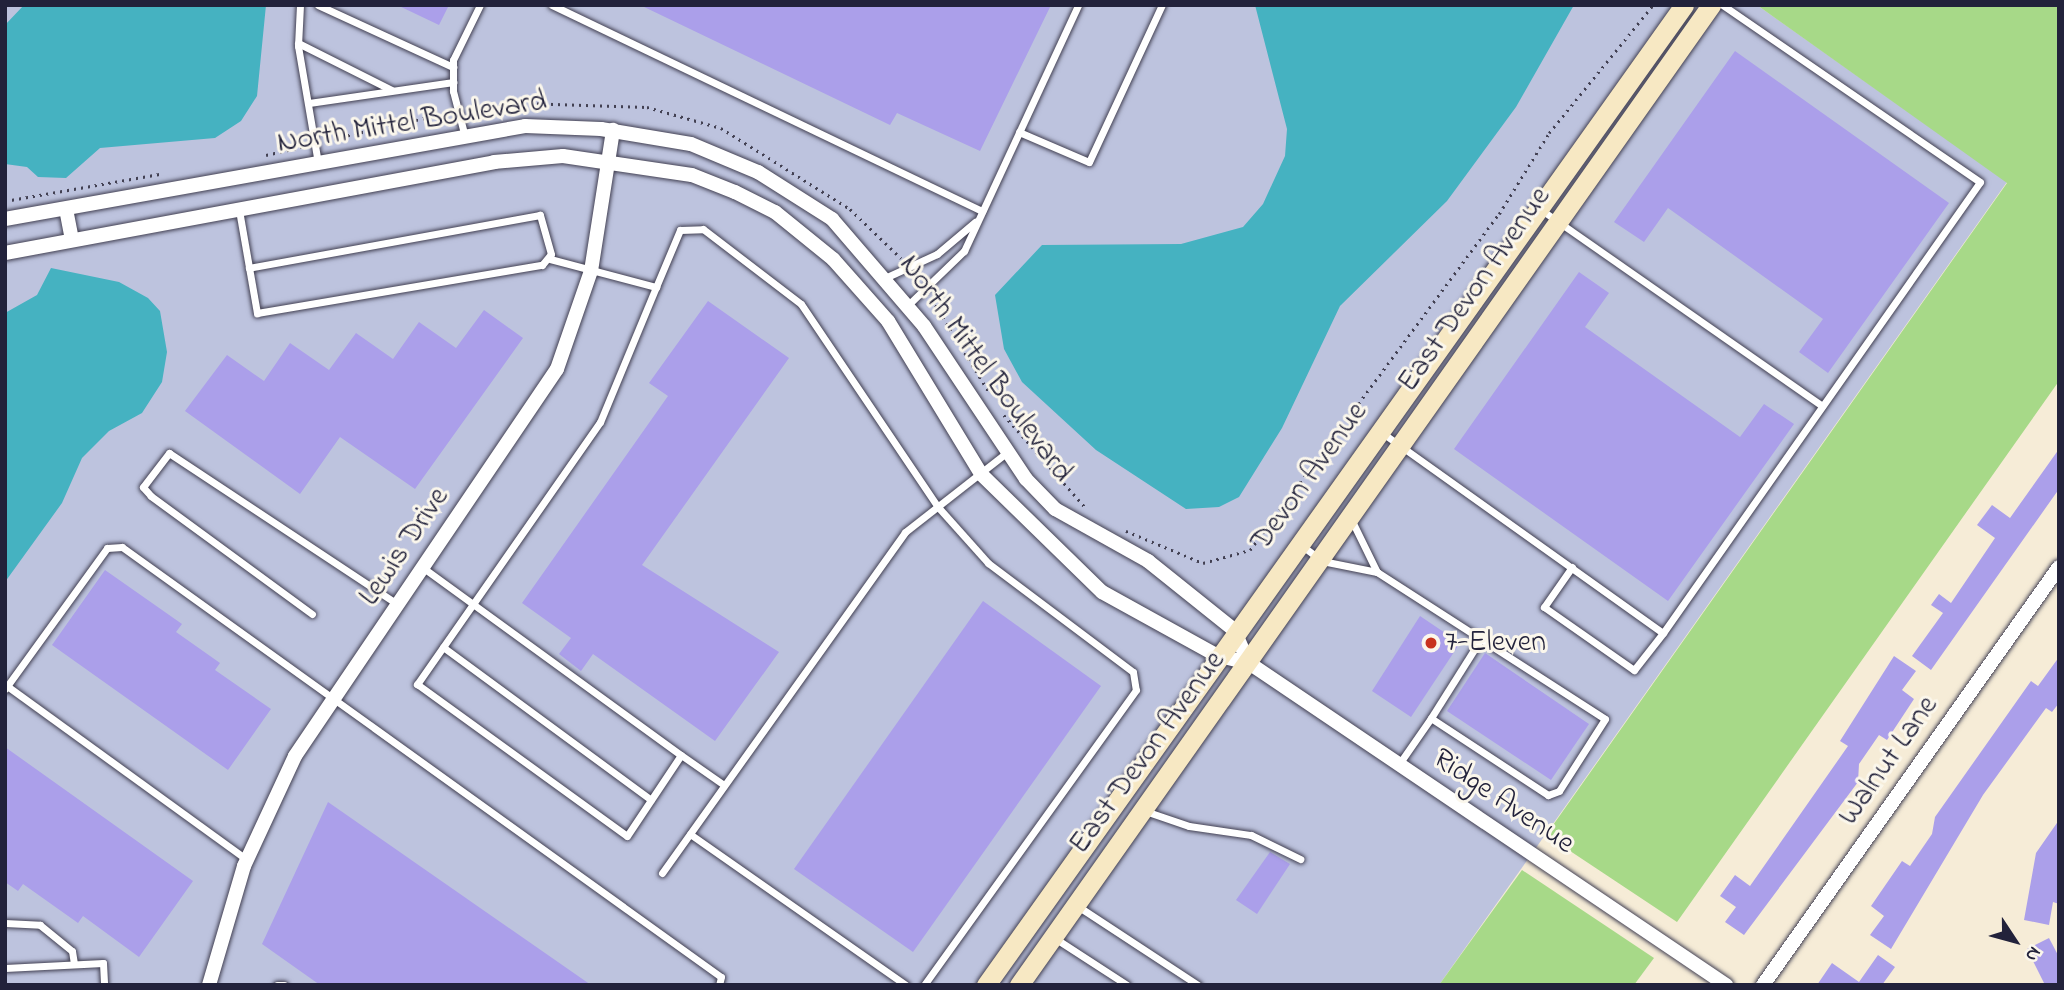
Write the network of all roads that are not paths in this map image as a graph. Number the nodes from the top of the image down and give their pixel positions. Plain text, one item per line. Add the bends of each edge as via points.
1 (300, 5) edge
2 (318, 5) edge
3 (480, 5) edge
4 (552, 5) edge
5 (1079, 5) edge
6 (1162, 5) edge
7 (1684, 5) edge
8 (1711, 5) edge
9 (1722, 5) edge
10 (298, 43) junction
11 (453, 67) junction
12 (453, 82) junction
13 (393, 90) junction
14 (309, 103) junction
15 (613, 130) junction
16 (1019, 132) junction
17 (465, 136) junction
18 (610, 159) junction
19 (318, 163) junction
20 (1539, 208) junction
21 (66, 209) junction
22 (239, 209) junction
23 (982, 211) junction
24 (5, 219) edge
25 (978, 219) junction
26 (1561, 223) junction
27 (72, 239) junction
28 (5, 253) edge
29 (551, 259) junction
30 (249, 268) junction
31 (592, 271) junction
32 (887, 277) junction
33 (656, 287) junction
34 (908, 305) junction
35 (1822, 406) junction
36 (1379, 431) junction
37 (1402, 446) junction
38 (1006, 453) junction
39 (981, 474) junction
40 (938, 507) junction
41 (1351, 519) junction
42 (1299, 544) junction
43 (1322, 561) junction
44 (1572, 567) junction
45 (2059, 567) edge
46 (422, 568) junction
47 (1377, 572) junction
48 (397, 604) junction
49 (472, 606) junction
50 (312, 614) dead end
51 (1234, 630) junction
52 (1663, 633) junction
53 (1482, 638) junction
54 (443, 647) junction
55 (1216, 655) junction
56 (1249, 663) junction
57 (6, 688) edge
58 (335, 696) junction
59 (1431, 718) junction
60 (681, 755) junction
61 (1399, 764) junction
62 (724, 785) junction
63 (651, 800) junction
64 (1143, 810) junction
65 (690, 834) junction
66 (1300, 859) dead end
67 (247, 860) junction
68 (662, 873) dead end
69 (1076, 904) junction
70 (5, 923) edge
71 (1053, 936) junction
72 (74, 964) junction
73 (5, 968) edge
74 (104, 985) edge
75 (209, 985) edge
76 (277, 985) edge
77 (284, 985) edge
78 (719, 985) edge
79 (906, 985) edge
80 (924, 985) edge
81 (986, 985) edge
82 (1019, 985) edge
83 (1126, 985) edge
84 (1198, 985) edge
85 (1726, 985) edge
86 (1763, 985) edge

1 - 10 lane
2 - 11 lane
3 - 11 lane
4 - 23 lane
5 - 16 lane
6 - 16 lane via 1089,162
7 - 20 main road, Devon Avenue
8 - 26 main road, East Devon Avenue
9 - 35 lane via 1980,182
10 - 13 lane
10 - 14 lane
11 - 12 lane
12 - 13 lane
12 - 17 lane
13 - 14 lane
14 - 19 lane
15 - 17 street, North Mittel Boulevard via 525,126
15 - 18 street, Lewis Drive
15 - 32 street, North Mittel Boulevard via 691,144 758,172 832,219
16 - 23 lane
17 - 19 street, North Mittel Boulevard
18 - 22 street, North Mittel Boulevard via 494,162
18 - 31 street, Lewis Drive
18 - 39 street, North Mittel Boulevard via 692,175 735,192 775,212 833,259 888,321
19 - 21 street, North Mittel Boulevard
20 - 26 lane
20 - 36 main road, Devon Avenue
21 - 24 street, North Mittel Boulevard
21 - 27 street
22 - 27 street, North Mittel Boulevard
22 - 30 lane
23 - 25 lane
25 - 32 lane via 937,254
25 - 34 lane via 945,275
26 - 35 lane
26 - 37 main road, East Devon Avenue
27 - 28 street, North Mittel Boulevard
29 - 30 lane via 540,215
29 - 30 lane via 257,313
29 - 31 lane
31 - 33 lane
31 - 46 street, Lewis Drive via 557,369
32 - 34 street, North Mittel Boulevard
33 - 40 lane via 680,230 703,229 802,304
33 - 49 lane via 600,422
34 - 38 street, North Mittel Boulevard
35 - 52 lane
36 - 37 lane
36 - 42 main road, Devon Avenue
37 - 41 main road, East Devon Avenue
37 - 44 lane
38 - 39 lane
38 - 51 street, North Mittel Boulevard via 1055,509 1148,561
39 - 40 lane
39 - 55 street, North Mittel Boulevard via 1102,592
40 - 62 lane via 905,532
40 - 80 lane via 988,563 1133,672 1136,690
41 - 43 main road, East Devon Avenue
41 - 47 lane
42 - 43 lane
42 - 51 main road, Devon Avenue
43 - 47 lane
43 - 56 main road, East Devon Avenue
44 - 52 lane
44 - 52 lane via 1544,607 1634,670
45 - 86 street, Walnut Lane
46 - 48 street, Lewis Drive
46 - 49 lane
47 - 53 lane
48 - 50 lane via 169,453 143,487
48 - 58 street, Lewis Drive
49 - 54 lane
49 - 60 lane
51 - 55 main road, Devon Avenue
51 - 56 street, North Mittel Boulevard
53 - 59 lane
53 - 59 lane via 1605,719 1559,791 1548,794
54 - 63 lane
54 - 63 lane via 417,684 627,836
55 - 56 street, North Mittel Boulevard
55 - 81 main road, Devon Avenue
56 - 61 street, Ridge Avenue
56 - 64 main road, East Devon Avenue
57 - 58 lane via 107,548 122,547
57 - 67 lane
58 - 67 street, Lewis Drive via 295,756
58 - 78 lane via 721,977
59 - 61 lane
60 - 62 lane
60 - 63 lane
61 - 85 street, Ridge Avenue
62 - 65 lane
64 - 66 lane via 1189,826 1251,835
64 - 69 main road, East Devon Avenue
65 - 68 lane
65 - 79 lane
67 - 75 street, Lewis Drive
69 - 71 main road, East Devon Avenue
69 - 84 lane
70 - 72 lane via 40,925 72,951
71 - 82 main road, East Devon Avenue
71 - 83 lane
72 - 73 lane
72 - 74 lane via 103,963
76 - 77 lane

